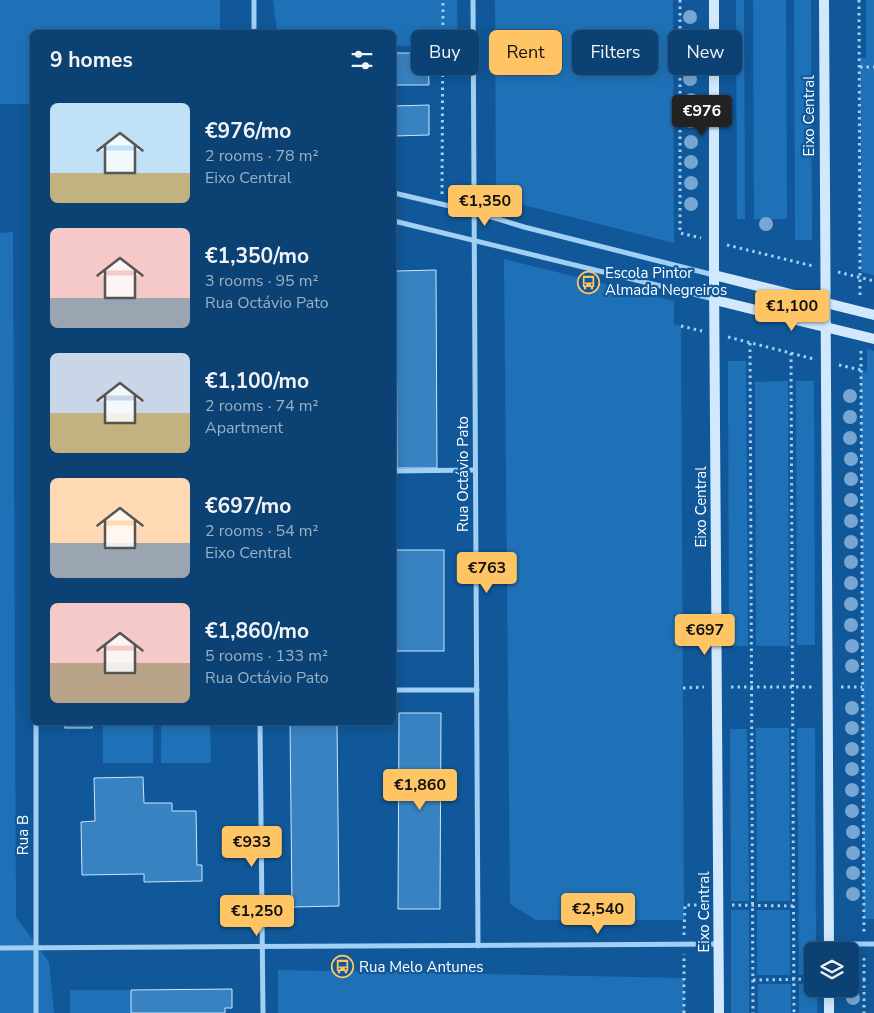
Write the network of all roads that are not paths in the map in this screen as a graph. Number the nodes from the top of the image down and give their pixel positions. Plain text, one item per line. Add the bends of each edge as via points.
1 (254, 0) edge
2 (473, 0) edge
3 (714, 0) edge
4 (824, 0) edge
5 (254, 30) edge
6 (396, 193) edge
7 (474, 212) junction
8 (396, 222) edge
9 (474, 242) junction
10 (714, 275) junction
11 (715, 300) junction
12 (825, 302) junction
13 (874, 315) edge
14 (825, 327) junction
15 (874, 339) edge
16 (476, 470) junction
17 (396, 471) edge
18 (396, 690) edge
19 (477, 690) junction
20 (36, 725) edge
21 (260, 725) edge
22 (829, 942) edge
23 (719, 944) junction
24 (859, 944) edge
25 (874, 944) edge
26 (478, 946) junction
27 (263, 947) junction
28 (0, 948) edge
29 (36, 948) junction
30 (829, 997) edge
31 (36, 1013) edge
32 (263, 1013) edge
33 (719, 1013) edge
34 (830, 1013) edge

1 - 5 street
2 - 7 street, Rua Octávio Pato
3 - 10 main road, Eixo Central
4 - 12 main road, Eixo Central
6 - 7 street
7 - 9 street, Rua Octávio Pato
7 - 10 street
8 - 9 street
9 - 11 street
9 - 16 street, Rua Octávio Pato
10 - 11 main road, Eixo Central
10 - 12 main road
11 - 14 main road
11 - 23 main road, Eixo Central
12 - 13 main road
12 - 14 main road, Eixo Central
14 - 15 main road
14 - 22 main road, Eixo Central
16 - 17 street
16 - 19 street, Rua Octávio Pato
18 - 19 street
19 - 26 street, Rua Octávio Pato
20 - 29 street, Rua B
21 - 27 street
23 - 26 street
23 - 33 main road, Eixo Central
24 - 25 street
26 - 27 street
27 - 29 street
27 - 32 street
28 - 29 street
29 - 31 street, Rua B
30 - 34 main road

